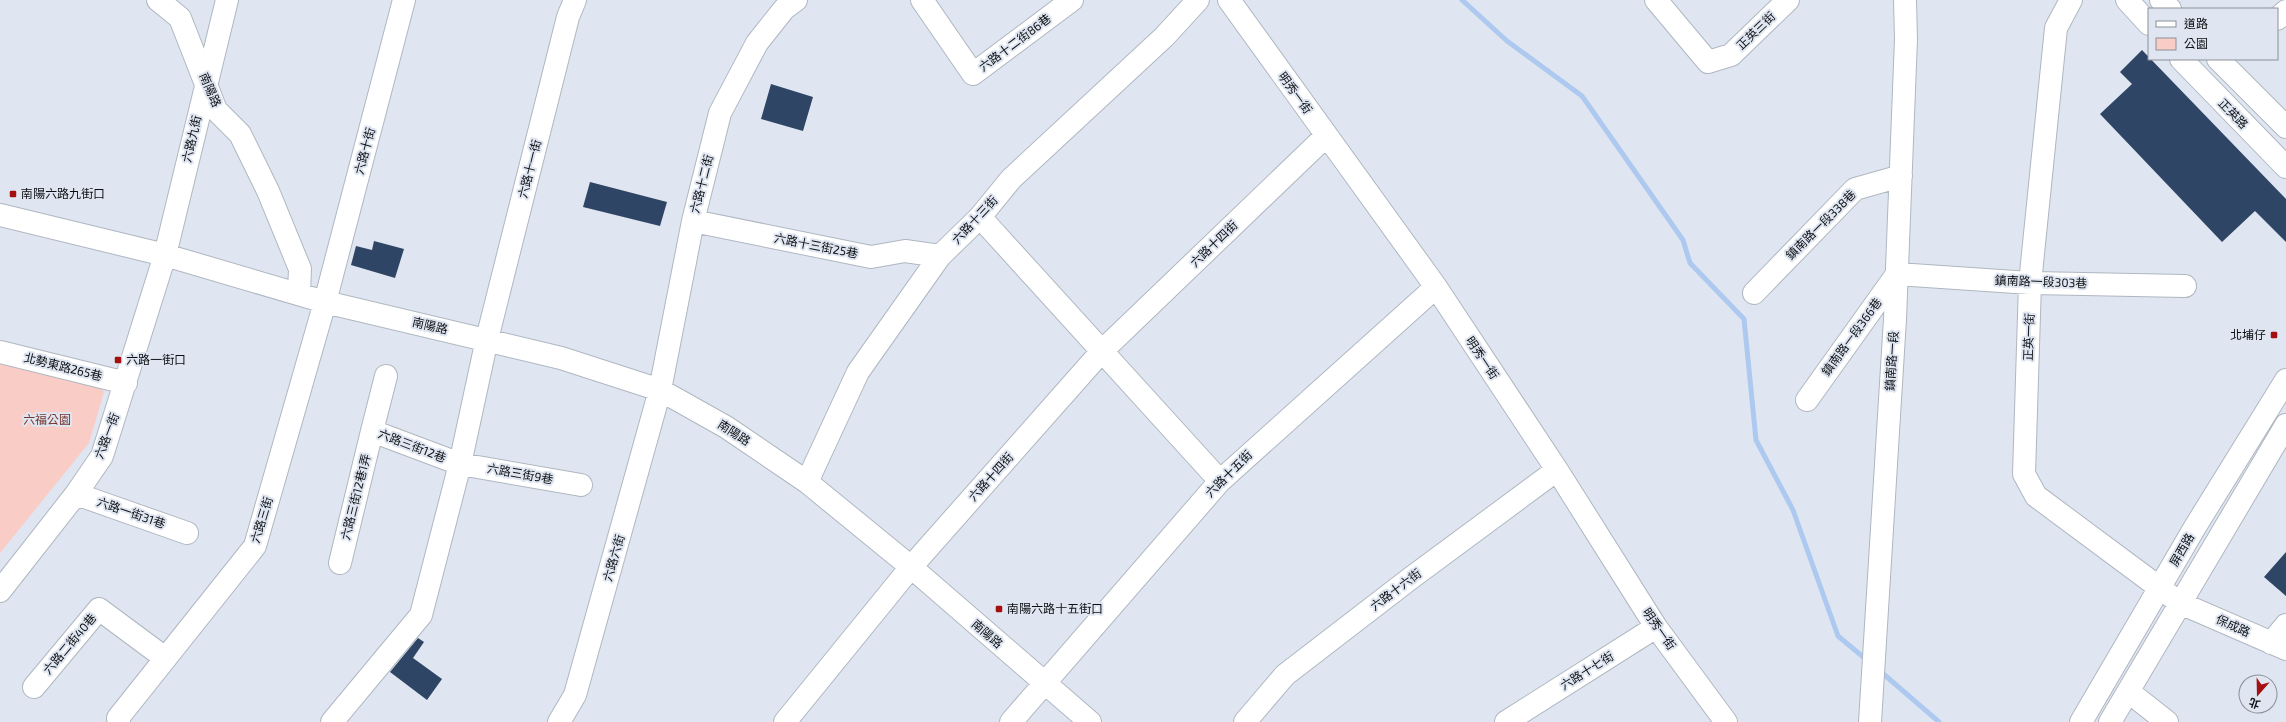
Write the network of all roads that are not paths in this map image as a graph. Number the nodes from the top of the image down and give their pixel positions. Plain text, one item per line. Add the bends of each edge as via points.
1 (158, 0) edge
2 (226, 0) edge
3 (404, 0) edge
4 (575, 0) edge
5 (796, 0) edge
6 (922, 0) edge
7 (1072, 0) edge
8 (1198, 0) edge
9 (1229, 0) edge
10 (1656, 0) edge
11 (1788, 0) edge
12 (1905, 0) edge
13 (2071, 0) edge
14 (2127, 0) edge
15 (2161, 0) edge
16 (2169, 8) edge
17 (2286, 11) edge
18 (2278, 18) edge
19 (2148, 23) edge
20 (2182, 60) edge
21 (2225, 61) edge
22 (206, 82) junction
23 (2205, 84) junction
24 (2286, 127) edge
25 (1326, 136) junction
26 (2286, 167) edge
27 (1901, 176) junction
28 (0, 215) edge
29 (980, 217) junction
30 (693, 221) junction
31 (165, 255) junction
32 (940, 256) junction
33 (1897, 274) junction
34 (2030, 283) junction
35 (2185, 286) dead end
36 (1436, 287) junction
37 (300, 293) junction
38 (1754, 293) dead end
39 (325, 302) junction
40 (487, 339) junction
41 (0, 352) edge
42 (1102, 352) junction
43 (386, 376) dead end
44 (2286, 380) edge
45 (126, 383) junction
46 (660, 390) junction
47 (1807, 400) dead end
48 (2286, 425) edge
49 (372, 431) junction
50 (460, 464) junction
51 (1557, 470) junction
52 (1220, 481) junction
53 (807, 482) junction
54 (581, 485) dead end
55 (76, 494) junction
56 (187, 533) dead end
57 (340, 563) dead end
58 (911, 567) junction
59 (2160, 589) junction
60 (0, 591) edge
61 (2180, 603) junction
62 (2286, 625) edge
63 (1656, 627) junction
64 (2278, 646) edge
65 (165, 658) junction
66 (1045, 684) junction
67 (34, 687) dead end
68 (2129, 692) junction
69 (1516, 719) edge
70 (119, 722) edge
71 (332, 722) edge
72 (559, 722) edge
73 (785, 722) edge
74 (1011, 722) edge
75 (1090, 722) edge
76 (1245, 722) edge
77 (1726, 722) edge
78 (1870, 722) edge
79 (2081, 722) edge
80 (2110, 722) edge
81 (2167, 722) edge

1 - 22 street, 南陽路 via 180,18
2 - 22 street, 六路九街
3 - 39 street, 六路十街
4 - 40 street, 六路十一街 via 568,17
5 - 30 street, 六路十二街 via 784,10 757,43 720,113
6 - 7 street, 六路十二街86巷 via 973,74
8 - 29 street, 六路十三街 via 1164,37 1011,178
9 - 25 street, 明秀一街
10 - 11 street, 正英三街 via 1708,62 1731,55
12 - 27 street, 鎮南路一段
13 - 34 street, 正英一街 via 2056,28
14 - 19 street
15 - 16 street
17 - 18 street
20 - 23 street, 正英路
21 - 23 street
21 - 24 street
22 - 31 street, 六路九街
22 - 37 street, 南陽路 via 216,110 240,134 268,191 300,269
23 - 26 street, 正英路
25 - 36 street, 明秀一街
25 - 42 street, 六路十四街
27 - 33 street, 鎮南路一段
27 - 38 street, 鎮南路一段338巷 via 1855,189
28 - 31 street, 南陽路
29 - 32 street, 六路十三街
29 - 42 street
30 - 32 street, 六路十三街25巷 via 871,257 905,251
30 - 46 street, 六路十二街
31 - 37 street, 南陽路
31 - 45 street, 六路一街
32 - 53 street, 六路十三街 via 858,372
33 - 34 street, 鎮南路一段303巷
33 - 47 street, 鎮南路一段366巷
33 - 78 street, 鎮南路一段
34 - 35 street, 鎮南路一段303巷
34 - 59 street, 正英一街 via 2024,474 2036,496
36 - 51 street, 明秀一街
36 - 52 street, 六路十五街
37 - 39 street, 南陽路
39 - 40 street, 南陽路
39 - 65 street, 六路三街 via 255,546
40 - 46 street, 南陽路 via 561,358
40 - 50 street
41 - 45 street, 北勢東路265巷
42 - 52 street
42 - 58 street, 六路十四街
43 - 49 street, 六路三街12巷
44 - 59 street, 屏西路
45 - 55 street, 六路一街 via 102,456
46 - 53 street, 南陽路 via 726,427
46 - 72 street, 六路六街 via 575,695
48 - 61 street
49 - 50 street, 六路三街12巷
49 - 57 street, 六路三街12巷1弄
50 - 54 street, 六路三街9巷
50 - 71 street via 421,615
51 - 63 street, 明秀一街
51 - 76 street, 六路十六街 via 1411,578 1285,676
52 - 66 street, 六路十五街
53 - 58 street, 南陽路
55 - 56 street, 六路一街31巷
55 - 60 street, 六路一街
58 - 66 street, 南陽路
58 - 73 street
59 - 61 street, 正英一街
59 - 79 street, 屏西路
61 - 64 street, 保成路
61 - 68 street
62 - 64 street
63 - 69 street, 六路十七街
63 - 77 street, 明秀一街
65 - 67 street, 六路二街40巷 via 99,609
65 - 70 street, 六路三街 via 118,718
66 - 74 street, 六路十五街
66 - 75 street, 南陽路
68 - 80 street
68 - 81 street

